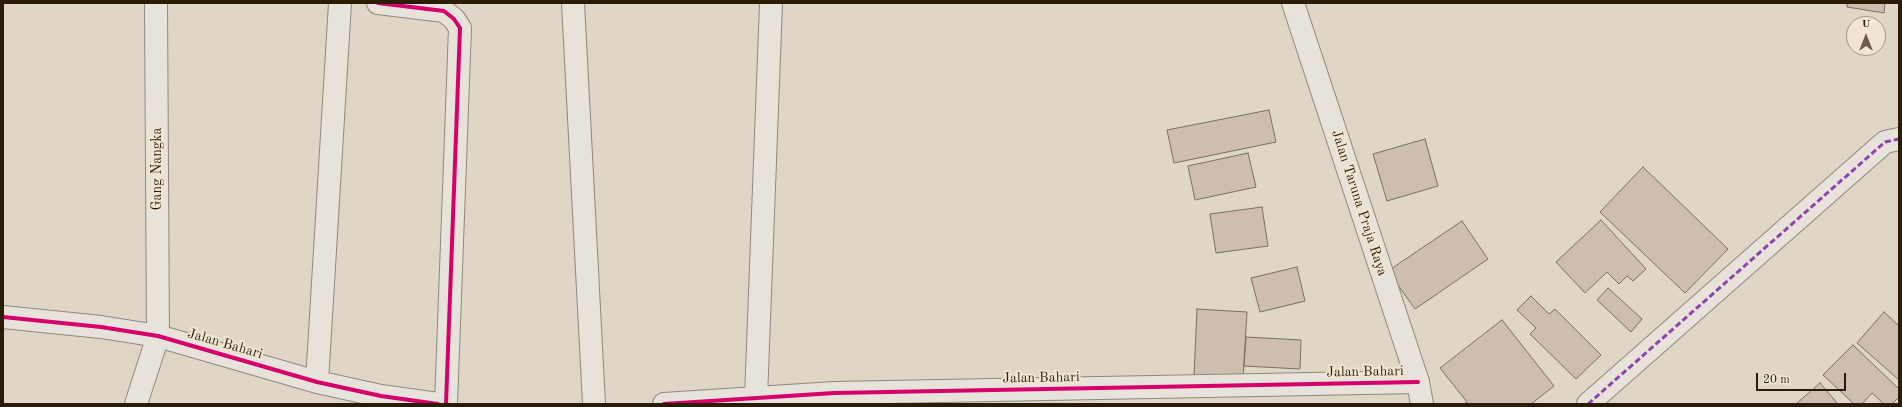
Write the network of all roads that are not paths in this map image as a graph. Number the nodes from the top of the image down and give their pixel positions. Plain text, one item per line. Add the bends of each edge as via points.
1 (156, 3) edge
2 (340, 3) edge
3 (378, 3) edge
4 (573, 3) edge
5 (771, 3) edge
6 (1293, 3) edge
7 (1899, 139) edge
8 (3, 317) edge
9 (158, 336) junction
10 (317, 382) junction
11 (1418, 382) junction
12 (1010, 397) edge
13 (756, 398) junction
14 (835, 399) edge
15 (380, 400) edge
16 (136, 404) edge
17 (438, 404) edge
18 (446, 404) edge
19 (594, 404) edge
20 (676, 404) edge
21 (1422, 404) edge
22 (1588, 404) edge

1 - 9 street, Gang Nangka
2 - 10 street
3 - 18 street via 444,11 460,28
4 - 19 street
5 - 13 street
6 - 11 street, Jalan Taruna Praja Raya
7 - 22 street via 1886,142
8 - 9 street, Jalan Bahari
9 - 10 street, Jalan Bahari
9 - 16 street, Gang Nangka
10 - 15 street, Jalan Bahari
11 - 12 street, Jalan Bahari
11 - 21 street, Jalan Taruna Praja Raya
12 - 14 street, Jalan Bahari
13 - 14 street, Jalan Bahari
13 - 20 street, Jalan Bahari
15 - 17 street, Jalan Bahari

